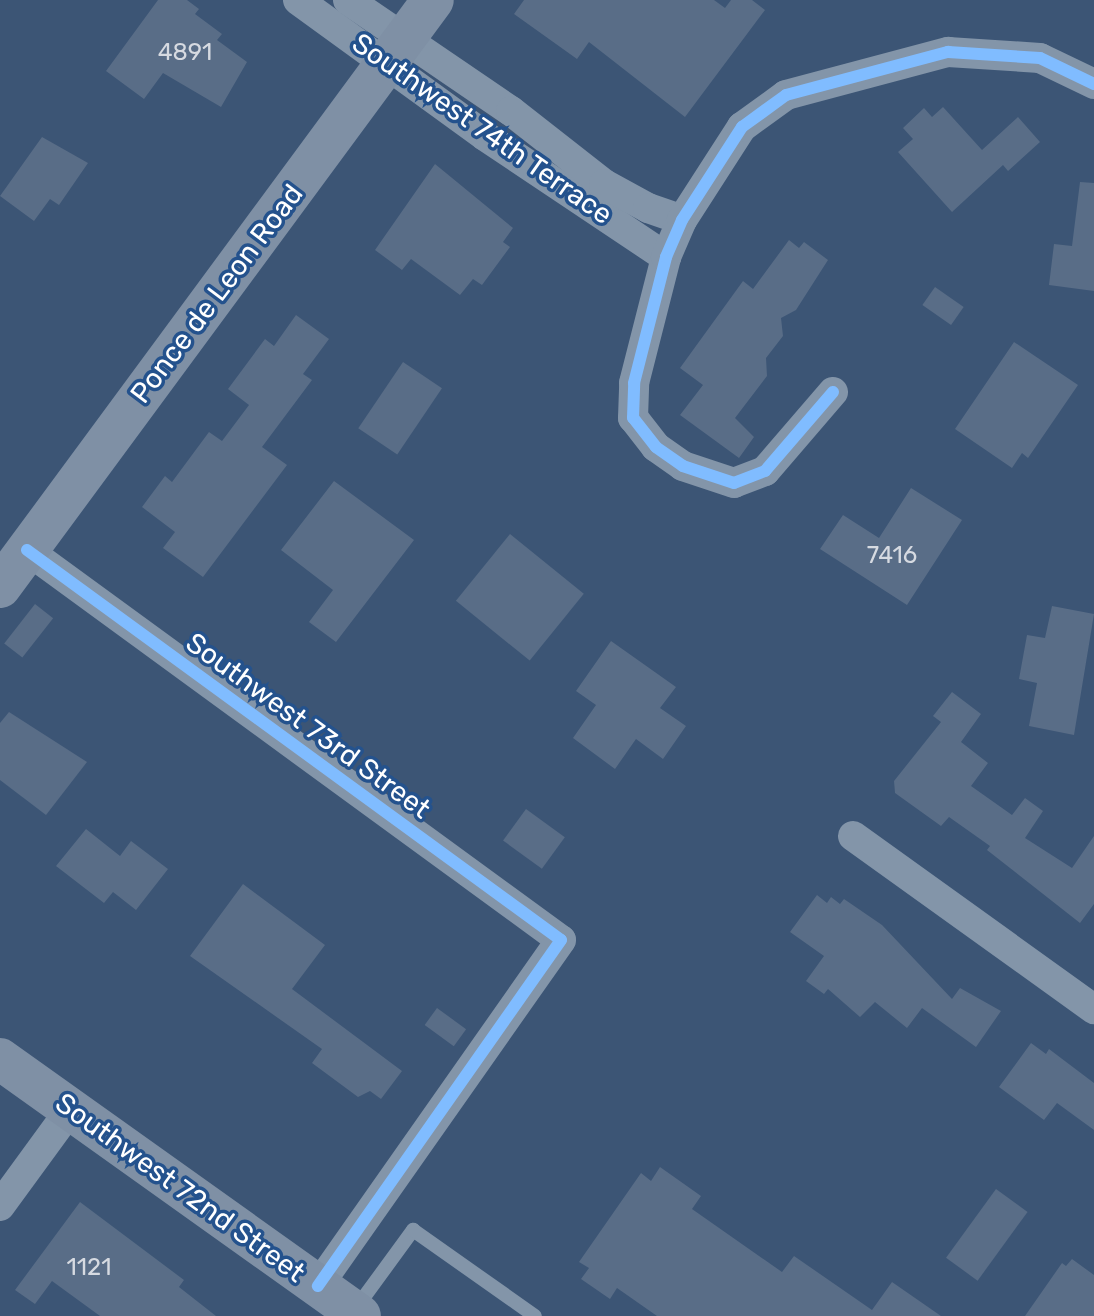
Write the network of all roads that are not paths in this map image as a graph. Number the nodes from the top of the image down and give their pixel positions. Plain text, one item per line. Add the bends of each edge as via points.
1 (298, 0) edge
2 (348, 0) edge
3 (433, 0) edge
4 (396, 52) junction
5 (1094, 84) edge
6 (478, 88) junction
7 (459, 117) junction
8 (527, 124) junction
9 (509, 150) junction
10 (582, 184) junction
11 (682, 220) junction
12 (666, 257) junction
13 (833, 392) dead end
14 (27, 550) junction
15 (0, 587) edge
16 (853, 836) dead end
17 (1094, 1009) edge
18 (0, 1059) edge
19 (70, 1110) junction
20 (0, 1206) edge
21 (336, 1305) edge
22 (535, 1316) edge

1 - 4 street, Southwest 74th Terrace
2 - 4 street, Southwest 74th Terrace
3 - 4 street, Ponce de Leon Road
4 - 6 street, Southwest 74th Terrace
4 - 7 street, Southwest 74th Terrace
4 - 14 street, Ponce de Leon Road
5 - 11 street via 1040,58 967,50 786,95 753,115 727,144
6 - 7 street
6 - 8 street, Southwest 74th Terrace
7 - 9 street, Southwest 74th Terrace
8 - 9 street
8 - 10 street, Southwest 74th Terrace
9 - 10 street, Southwest 74th Terrace
10 - 11 street, Southwest 74th Terrace
10 - 12 street, Southwest 74th Terrace
11 - 12 street
12 - 13 street via 631,411 645,435 683,466 717,481 751,480 780,456
14 - 15 street, Ponce de Leon Road
14 - 21 street, Southwest 73rd Street via 561,940
16 - 17 street
18 - 19 street, Southwest 72nd Street
19 - 20 street
19 - 21 street, Southwest 72nd Street
21 - 22 lane via 413,1230

